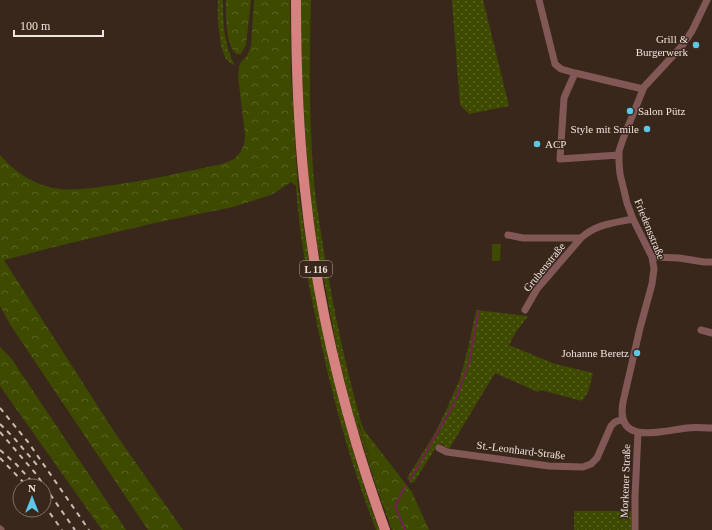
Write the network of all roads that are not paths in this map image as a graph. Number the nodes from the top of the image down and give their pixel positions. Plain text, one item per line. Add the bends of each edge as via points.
1 (296, 0) edge
2 (539, 0) edge
3 (707, 0) edge
4 (575, 73) junction
5 (643, 89) junction
6 (619, 155) junction
7 (633, 219) junction
8 (508, 235) dead end
9 (581, 238) junction
10 (652, 257) junction
11 (712, 262) edge
12 (525, 310) dead end
13 (701, 330) dead end
14 (712, 333) edge
15 (623, 419) junction
16 (712, 428) edge
17 (638, 432) junction
18 (439, 448) dead end
19 (385, 530) edge
20 (635, 530) edge

1 - 19 main road, L 116 via 300,136 316,272 345,403
2 - 4 street via 555,64 561,69
3 - 5 street, Friedensstraße via 682,46
4 - 5 street
4 - 6 street via 564,98 560,159
5 - 6 street, Friedensstraße
6 - 7 street, Friedensstraße via 623,188
7 - 9 street, Grubenstraße via 598,226
7 - 10 street, Friedensstraße
8 - 9 street via 523,238
9 - 12 street, Grubenstraße via 540,286
10 - 11 street
10 - 15 street, Friedensstraße via 653,277 623,402
13 - 14 street
15 - 17 street via 629,428
15 - 18 street, St.-Leonhard-Straße via 611,426 597,458 583,467 549,466 447,452
16 - 17 street
17 - 20 street, Morkener Straße

